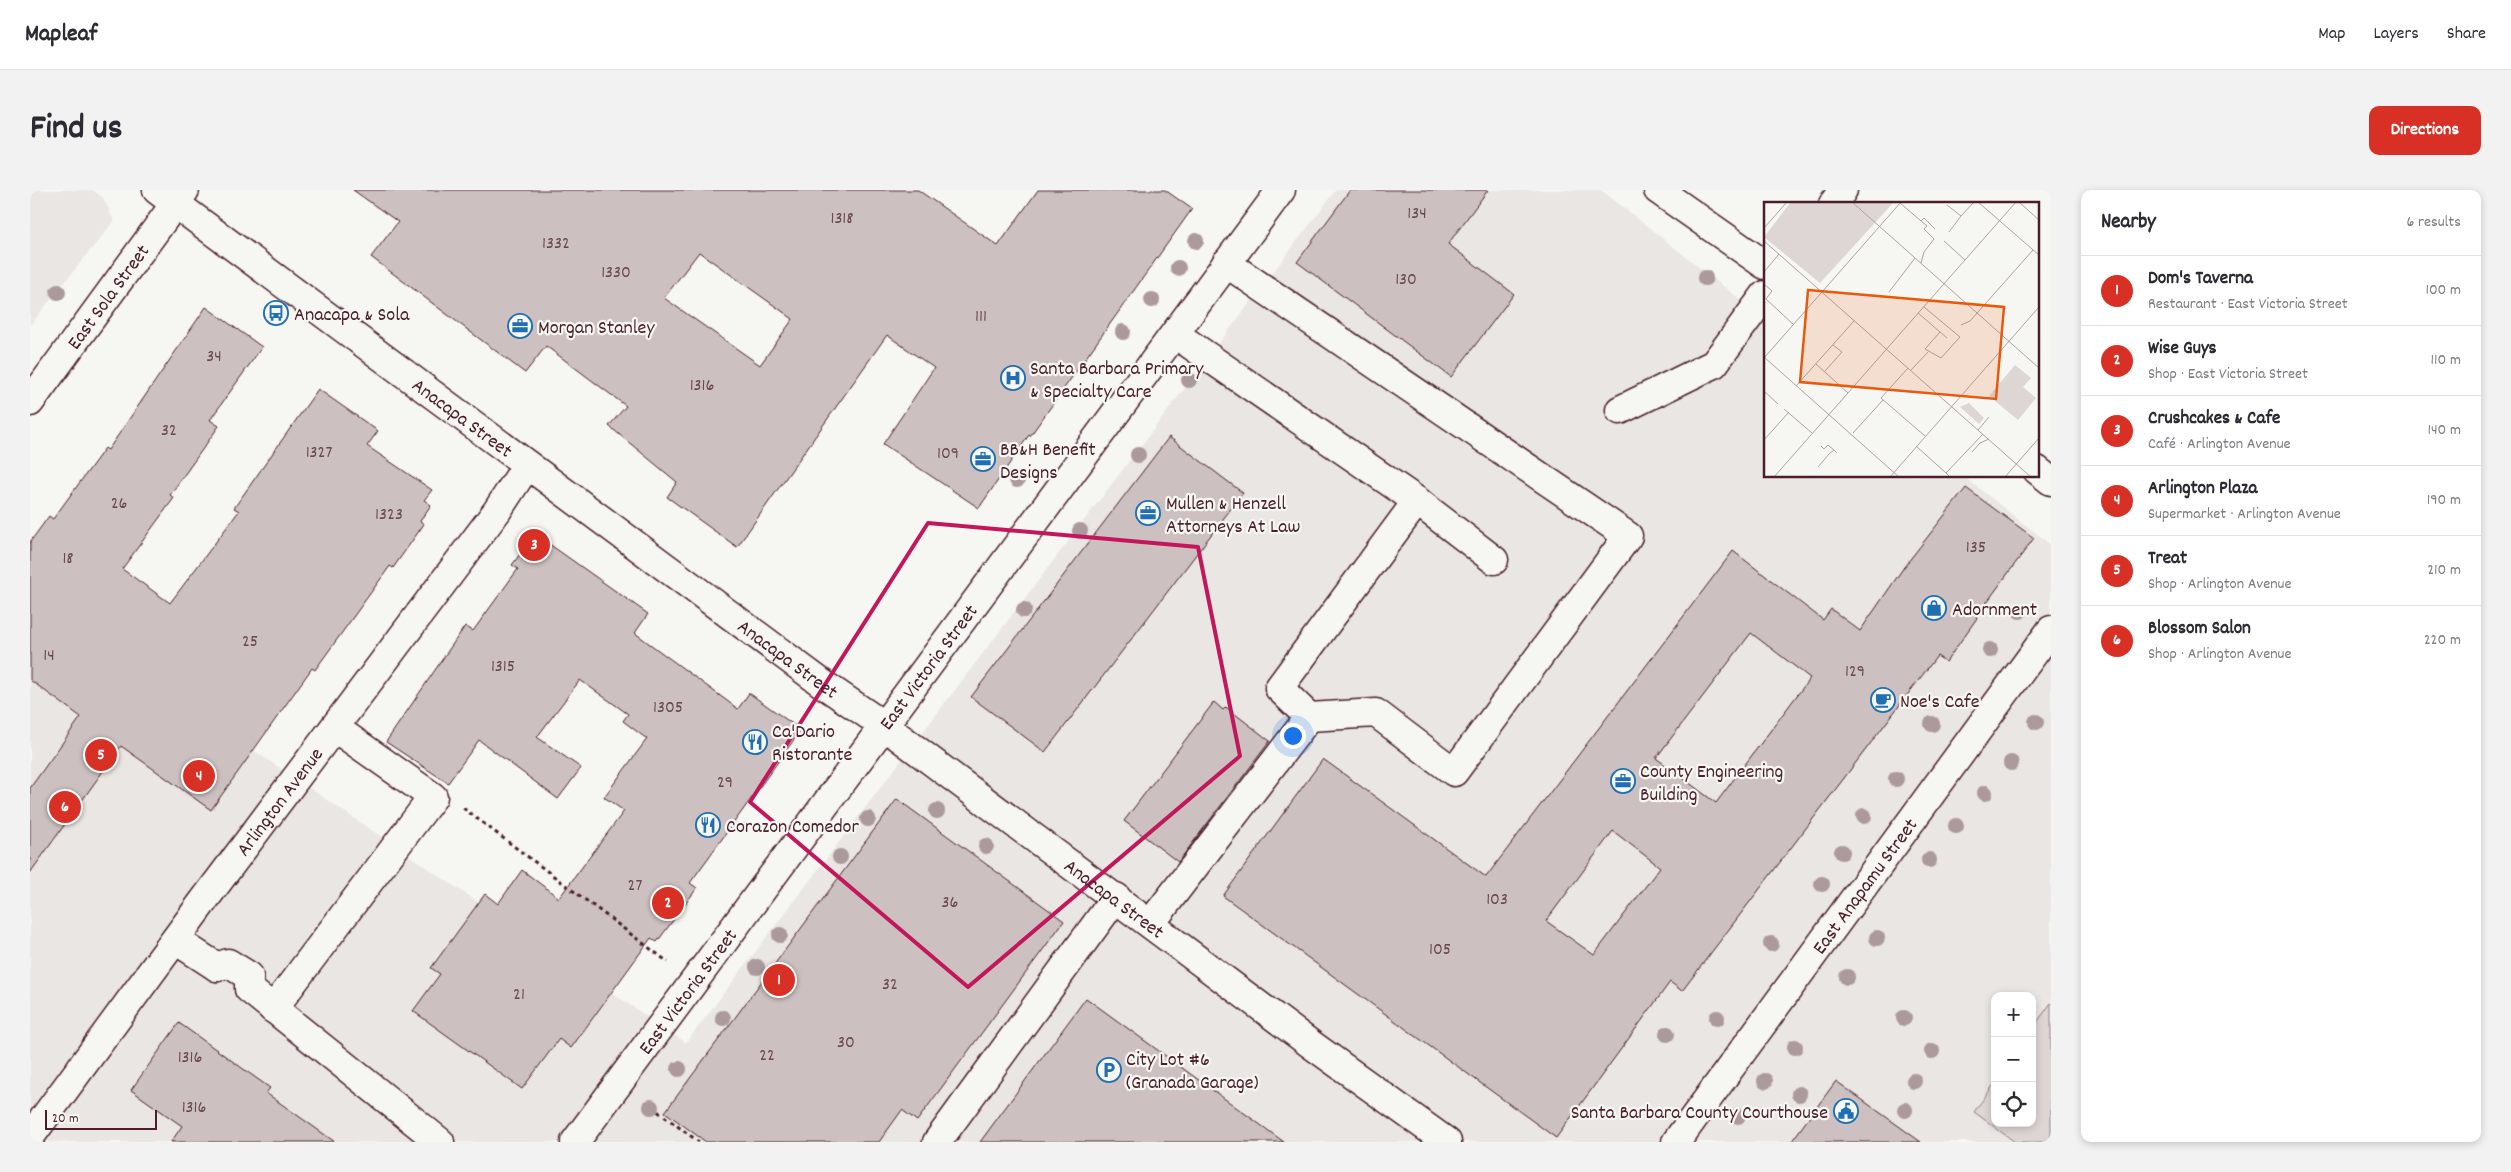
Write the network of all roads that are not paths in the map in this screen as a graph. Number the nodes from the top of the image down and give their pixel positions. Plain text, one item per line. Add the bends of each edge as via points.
1 (1281, 190) edge
2 (1658, 190) edge
3 (1843, 190) edge
4 (172, 195) edge
5 (1834, 202) edge
6 (1226, 263) junction
7 (1764, 264) edge
8 (1764, 297) edge
9 (1175, 334) junction
10 (30, 402) edge
11 (1620, 410) dead end
12 (526, 466) junction
13 (2038, 471) edge
14 (2051, 480) edge
15 (1418, 501) junction
16 (1494, 560) dead end
17 (2051, 630) edge
18 (1309, 717) junction
19 (883, 725) junction
20 (335, 728) junction
21 (1116, 897) junction
22 (1151, 923) junction
23 (177, 941) junction
24 (273, 1009) junction
25 (30, 1137) edge
26 (440, 1142) edge
27 (575, 1142) edge
28 (937, 1142) edge
29 (1447, 1142) edge
30 (1676, 1142) edge

1 - 6 street, East Victoria Street
2 - 7 street
3 - 5 street
4 - 10 street, East Sola Street
4 - 12 street, Anacapa Street
6 - 9 street, East Victoria Street
6 - 18 street via 1628,536 1454,772 1376,713
8 - 11 street via 1714,364
9 - 15 street
9 - 19 street, East Victoria Street
12 - 19 street, Anacapa Street
12 - 20 street, Arlington Avenue via 497,511
13 - 14 street
15 - 16 street
15 - 18 street via 1279,688
17 - 30 street, East Anapamu Street
18 - 22 street
19 - 21 street, Anacapa Street
19 - 27 street, East Victoria Street
20 - 23 street, Arlington Avenue via 202,903
20 - 24 street via 433,797
21 - 22 street, Anacapa Street
21 - 28 street
22 - 29 street, Anacapa Street
23 - 24 street via 216,967 218,979 235,992 249,989
23 - 25 street, Arlington Avenue
24 - 26 street

